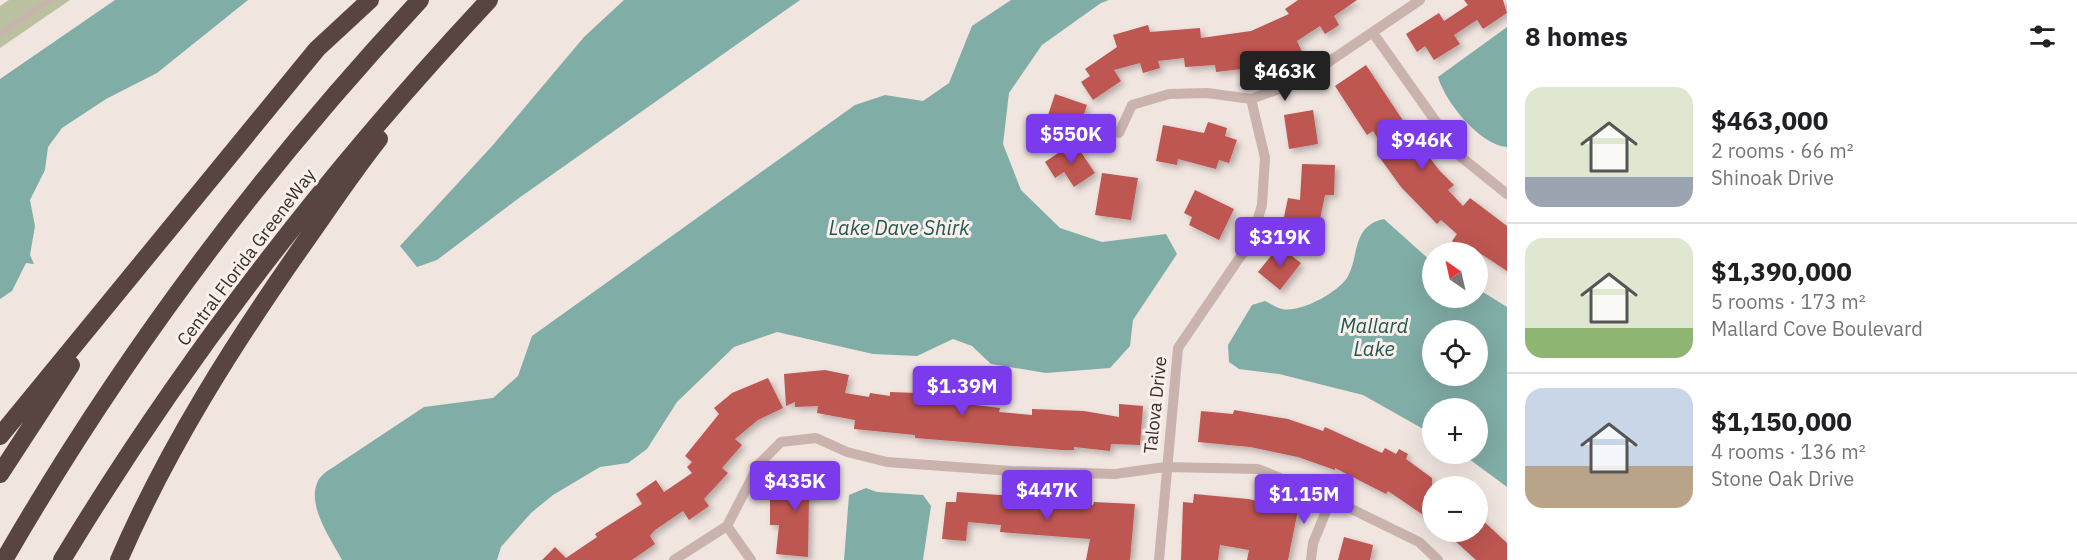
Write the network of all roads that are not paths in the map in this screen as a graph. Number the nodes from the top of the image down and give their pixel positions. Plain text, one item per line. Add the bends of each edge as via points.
1 (50, 0) edge
2 (370, 0) edge
3 (420, 0) edge
4 (489, 0) edge
5 (495, 0) edge
6 (1420, 0) edge
7 (1373, 33) junction
8 (0, 34) edge
9 (1251, 99) junction
10 (1119, 133) dead end
11 (1507, 194) edge
12 (112, 300) junction
13 (0, 436) edge
14 (1165, 467) junction
15 (0, 474) edge
16 (1331, 499) junction
17 (727, 526) junction
18 (4, 560) edge
19 (62, 560) edge
20 (119, 560) edge
21 (674, 560) edge
22 (751, 560) edge
23 (1159, 560) edge
24 (1311, 560) edge
25 (1438, 560) edge

1 - 8 lane
2 - 12 highway via 317,49
3 - 18 highway, Central Florida GreeneWay via 291,149 201,264 86,427
4 - 19 highway, Central Florida GreeneWay via 380,121 282,241 164,402
5 - 20 highway via 374,146 250,319 194,412
6 - 7 street
7 - 9 street via 1299,82
7 - 11 street via 1461,157
9 - 10 street via 1207,93 1169,94 1132,105
9 - 14 street, Talova Drive via 1265,158 1262,205 1251,241 1178,348
12 - 13 highway
12 - 15 highway
14 - 16 street via 1258,470
14 - 17 street via 1115,474 1012,471 887,462 847,452 816,438 781,442 759,464
14 - 23 street, Talova Drive
16 - 24 street via 1312,543
16 - 25 street via 1419,542
17 - 21 street
17 - 22 street

